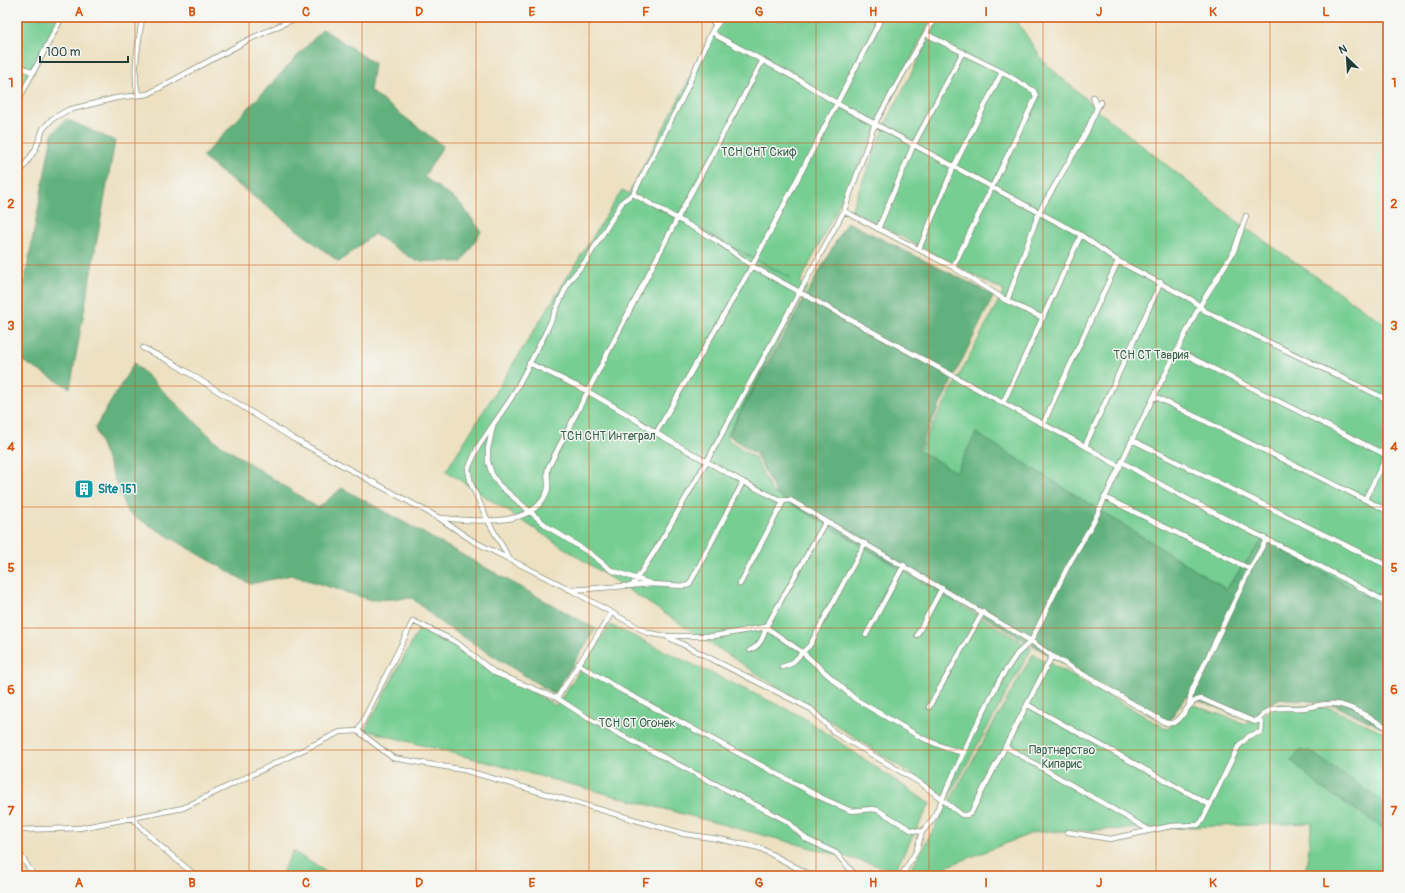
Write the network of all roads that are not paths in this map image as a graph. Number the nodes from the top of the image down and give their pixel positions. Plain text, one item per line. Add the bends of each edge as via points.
1 (62, 17) edge
2 (142, 17) edge
3 (298, 17) edge
4 (706, 17) edge
5 (723, 17) edge
6 (882, 17) edge
7 (935, 17) edge
8 (712, 32) junction
9 (926, 34) junction
10 (963, 52) junction
11 (762, 60) junction
12 (17, 64) edge
13 (1002, 72) junction
14 (32, 73) junction
15 (138, 95) junction
16 (1093, 97) dead end
17 (17, 102) edge
18 (1102, 102) dead end
19 (838, 104) junction
20 (1097, 108) junction
21 (875, 123) junction
22 (914, 144) junction
23 (954, 166) junction
24 (17, 177) edge
25 (992, 186) junction
26 (633, 194) junction
27 (844, 211) junction
28 (1039, 212) junction
29 (1246, 216) dead end
30 (677, 219) junction
31 (878, 229) junction
32 (1082, 235) junction
33 (919, 249) junction
34 (1118, 261) junction
35 (752, 266) junction
36 (953, 267) junction
37 (1161, 282) junction
38 (799, 291) junction
39 (1007, 301) junction
40 (1199, 307) junction
41 (1043, 318) junction
42 (143, 348) dead end
43 (1178, 351) junction
44 (529, 363) junction
45 (587, 391) junction
46 (1154, 396) junction
47 (1388, 400) edge
48 (1003, 403) junction
49 (493, 424) junction
50 (1043, 424) junction
51 (656, 433) junction
52 (1132, 440) junction
53 (1085, 446) junction
54 (1388, 456) edge
55 (707, 461) junction
56 (1121, 465) junction
57 (743, 482) junction
58 (1104, 497) junction
59 (1365, 499) junction
60 (784, 500) junction
61 (1388, 511) edge
62 (531, 512) junction
63 (439, 518) junction
64 (488, 521) junction
65 (826, 521) junction
66 (1266, 540) junction
67 (865, 543) junction
68 (509, 558) junction
69 (904, 565) junction
70 (1388, 566) edge
71 (1250, 569) junction
72 (637, 579) junction
73 (652, 584) junction
74 (740, 584) dead end
75 (632, 586) junction
76 (942, 588) junction
77 (571, 590) junction
78 (1388, 603) edge
79 (983, 612) junction
80 (611, 614) junction
81 (766, 627) junction
82 (866, 635) dead end
83 (917, 635) dead end
84 (666, 636) junction
85 (1031, 640) junction
86 (750, 650) dead end
87 (802, 652) junction
88 (1052, 656) junction
89 (578, 664) junction
90 (782, 667) dead end
91 (556, 698) junction
92 (1189, 704) junction
93 (1028, 705) junction
94 (929, 707) dead end
95 (1255, 722) junction
96 (1388, 728) edge
97 (358, 731) junction
98 (1006, 747) junction
99 (964, 753) junction
100 (942, 800) junction
101 (1210, 805) junction
102 (132, 818) junction
103 (17, 830) edge
104 (1149, 830) junction
105 (922, 832) junction
106 (1068, 832) dead end
107 (17, 849) edge
108 (34, 876) edge
109 (196, 876) edge
110 (812, 876) edge
111 (856, 876) edge
112 (898, 876) edge

1 - 14 street
2 - 15 street via 135,64
3 - 15 street via 188,70 148,94
4 - 8 street via 716,24
5 - 8 street
6 - 19 street
7 - 9 street
8 - 11 street
8 - 26 street via 683,97
9 - 10 street
9 - 21 street
10 - 13 street
10 - 22 street
11 - 19 street
11 - 30 street
12 - 14 street
13 - 23 street
13 - 25 street via 1034,91 1036,97
14 - 17 street
15 - 24 street via 68,110 52,119 43,129 35,150
16 - 20 street
18 - 20 street
19 - 21 street
19 - 35 street
20 - 28 street via 1086,133
21 - 22 street
21 - 27 street
22 - 23 street
22 - 31 street
23 - 25 street
23 - 33 street
25 - 28 street
25 - 36 street
26 - 30 street
26 - 44 street via 623,201 586,261 569,281 546,334
27 - 31 street
27 - 38 street
28 - 32 street
28 - 39 street
29 - 40 street via 1234,251
30 - 35 street via 719,242
30 - 45 street
31 - 33 street
32 - 34 street
32 - 41 street
33 - 36 street
34 - 37 street
34 - 50 street
35 - 38 street
35 - 51 street
36 - 39 street
37 - 40 street via 1192,300
37 - 53 street
38 - 48 street
38 - 55 street
39 - 41 street
40 - 43 street
40 - 47 street
41 - 48 street
42 - 63 street via 179,367 294,439
43 - 46 street
43 - 54 street
44 - 45 street
44 - 49 street via 512,397
45 - 51 street
45 - 62 street via 548,468 548,490 545,497
46 - 52 street
46 - 59 street
48 - 50 street
49 - 62 street via 488,449 488,462 492,474 499,485
49 - 64 street via 468,469 471,484
50 - 53 street
51 - 55 street
52 - 56 street
52 - 70 street
53 - 56 street
54 - 59 street
55 - 57 street
55 - 72 street
56 - 58 street
56 - 66 street
57 - 60 street
57 - 73 street via 691,583 684,586
58 - 71 street
58 - 85 street
59 - 61 street
60 - 65 street via 790,500
60 - 74 street
62 - 64 street via 508,519
62 - 72 street via 548,527 612,570
63 - 64 street
63 - 68 street via 473,541
64 - 68 street
65 - 67 street
65 - 81 street
66 - 71 street
66 - 78 street via 1336,573
67 - 69 street
67 - 87 street via 810,645
68 - 77 street
69 - 76 street
69 - 82 street
71 - 92 street via 1192,690
72 - 73 street
72 - 75 street
73 - 75 street
75 - 77 street
76 - 79 street
76 - 83 street
77 - 80 street
79 - 85 street
79 - 94 street
80 - 84 street via 648,633
80 - 89 street
81 - 84 street via 714,636
81 - 86 street via 758,647
81 - 87 street
84 - 100 street via 811,709 835,733 922,784
85 - 88 street
85 - 99 street via 1017,654 1000,679
87 - 90 street via 791,664
87 - 99 street via 855,699 922,738
88 - 92 street via 1167,724 1178,721
88 - 93 street
89 - 91 street
89 - 105 street via 621,690 820,797 851,811 878,810 910,830
91 - 97 street via 495,673 456,642 414,621
91 - 111 street via 588,718 786,821 806,839 836,853
92 - 95 street via 1202,699
93 - 98 street
93 - 101 street
95 - 96 street via 1272,708 1301,708 1329,703 1344,706
95 - 101 street via 1261,721 1262,730 1246,738 1238,747
97 - 102 street via 340,732 183,808
97 - 110 street via 393,758 464,770 684,834 760,848
98 - 100 street via 969,814 962,815
98 - 104 street
99 - 100 street
100 - 105 street via 933,819
101 - 104 street via 1198,825
102 - 103 street via 80,828
102 - 109 street
104 - 106 street via 1110,839
105 - 112 street via 916,852 903,873
107 - 108 street

